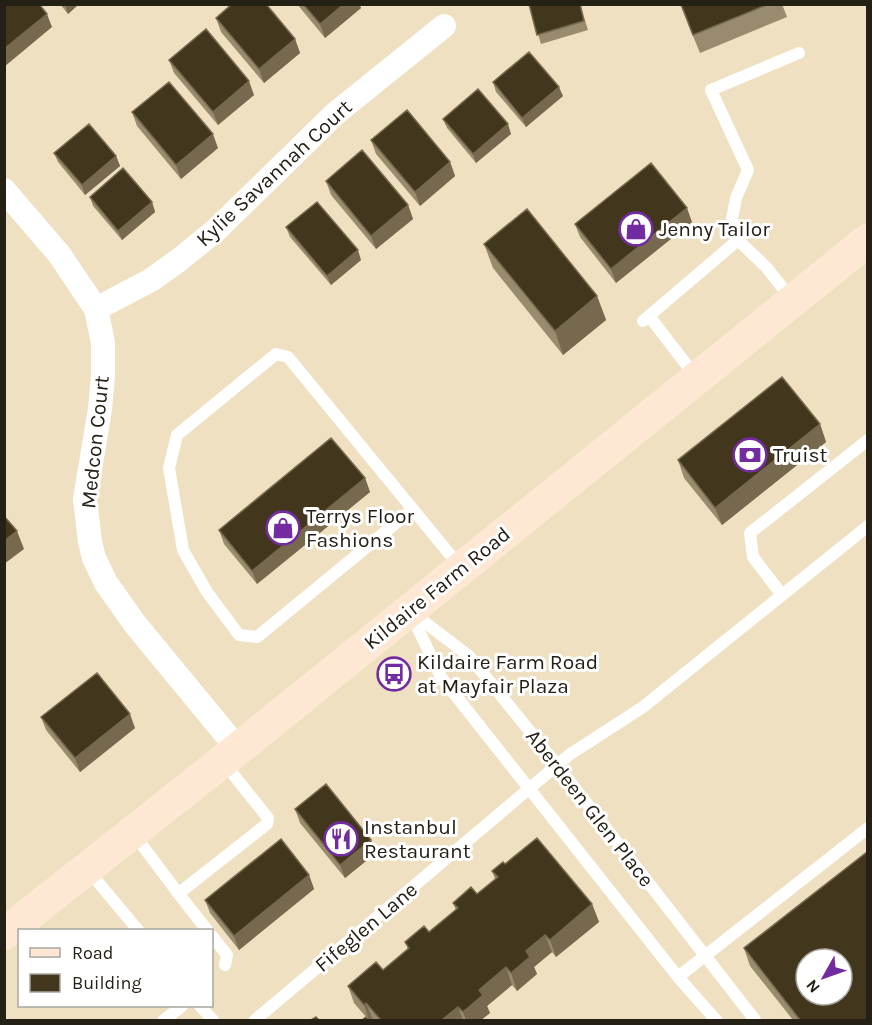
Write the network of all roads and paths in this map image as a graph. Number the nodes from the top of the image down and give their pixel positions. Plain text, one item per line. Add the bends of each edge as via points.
1 (444, 26) dead end
2 (799, 53) dead end
3 (4, 190) edge
4 (738, 240) junction
5 (867, 240) edge
6 (793, 301) junction
7 (96, 309) junction
8 (697, 378) junction
9 (867, 440) edge
10 (413, 509) junction
11 (867, 526) edge
12 (462, 568) junction
13 (782, 595) junction
14 (410, 610) junction
15 (230, 755) junction
16 (557, 765) junction
17 (529, 789) junction
18 (867, 828) edge
19 (132, 832) junction
20 (86, 868) junction
21 (178, 893) junction
22 (137, 929) edge
23 (206, 929) edge
24 (4, 934) edge
25 (213, 938) edge
26 (705, 956) junction
27 (226, 960) dead end
28 (678, 977) junction
29 (180, 1007) edge
30 (202, 1007) edge
31 (164, 1020) edge
32 (213, 1020) edge
33 (255, 1020) edge
34 (716, 1020) edge
35 (755, 1020) edge

1 - 7 street, Kylie Savannah Court via 336,113 216,230 151,280
2 - 4 lane via 711,90 748,170 732,219
3 - 7 street, Medcon Court via 59,254
4 - 6 lane
4 - 8 lane via 646,319
5 - 6 main road, Kildaire Farm Road
6 - 8 main road, Kildaire Farm Road
7 - 15 street, Medcon Court via 103,343 103,375 85,499 94,558 106,583
8 - 12 main road, Kildaire Farm Road
9 - 13 lane via 750,533 753,557
10 - 10 lane via 288,357 276,354 177,435 169,468 183,550 207,592 239,634 257,637
10 - 12 lane
11 - 13 lane, Fifeglen Lane
12 - 14 main road, Kildaire Farm Road
13 - 16 lane, Fifeglen Lane via 643,707
14 - 15 main road, Kildaire Farm Road
14 - 16 lane, Aberdeen Glen Place via 469,656
14 - 17 lane via 441,677
15 - 19 main road, Kildaire Farm Road
15 - 21 lane via 268,818 267,824
16 - 17 lane, Fifeglen Lane
16 - 26 lane, Aberdeen Glen Place
17 - 28 lane
17 - 33 lane, Fifeglen Lane
18 - 26 lane
19 - 20 main road, Kildaire Farm Road
19 - 21 lane
20 - 22 lane
20 - 24 main road, Kildaire Farm Road
21 - 23 lane
25 - 27 lane
26 - 28 lane
26 - 35 lane, Aberdeen Glen Place
28 - 34 lane
29 - 31 lane
30 - 32 lane

